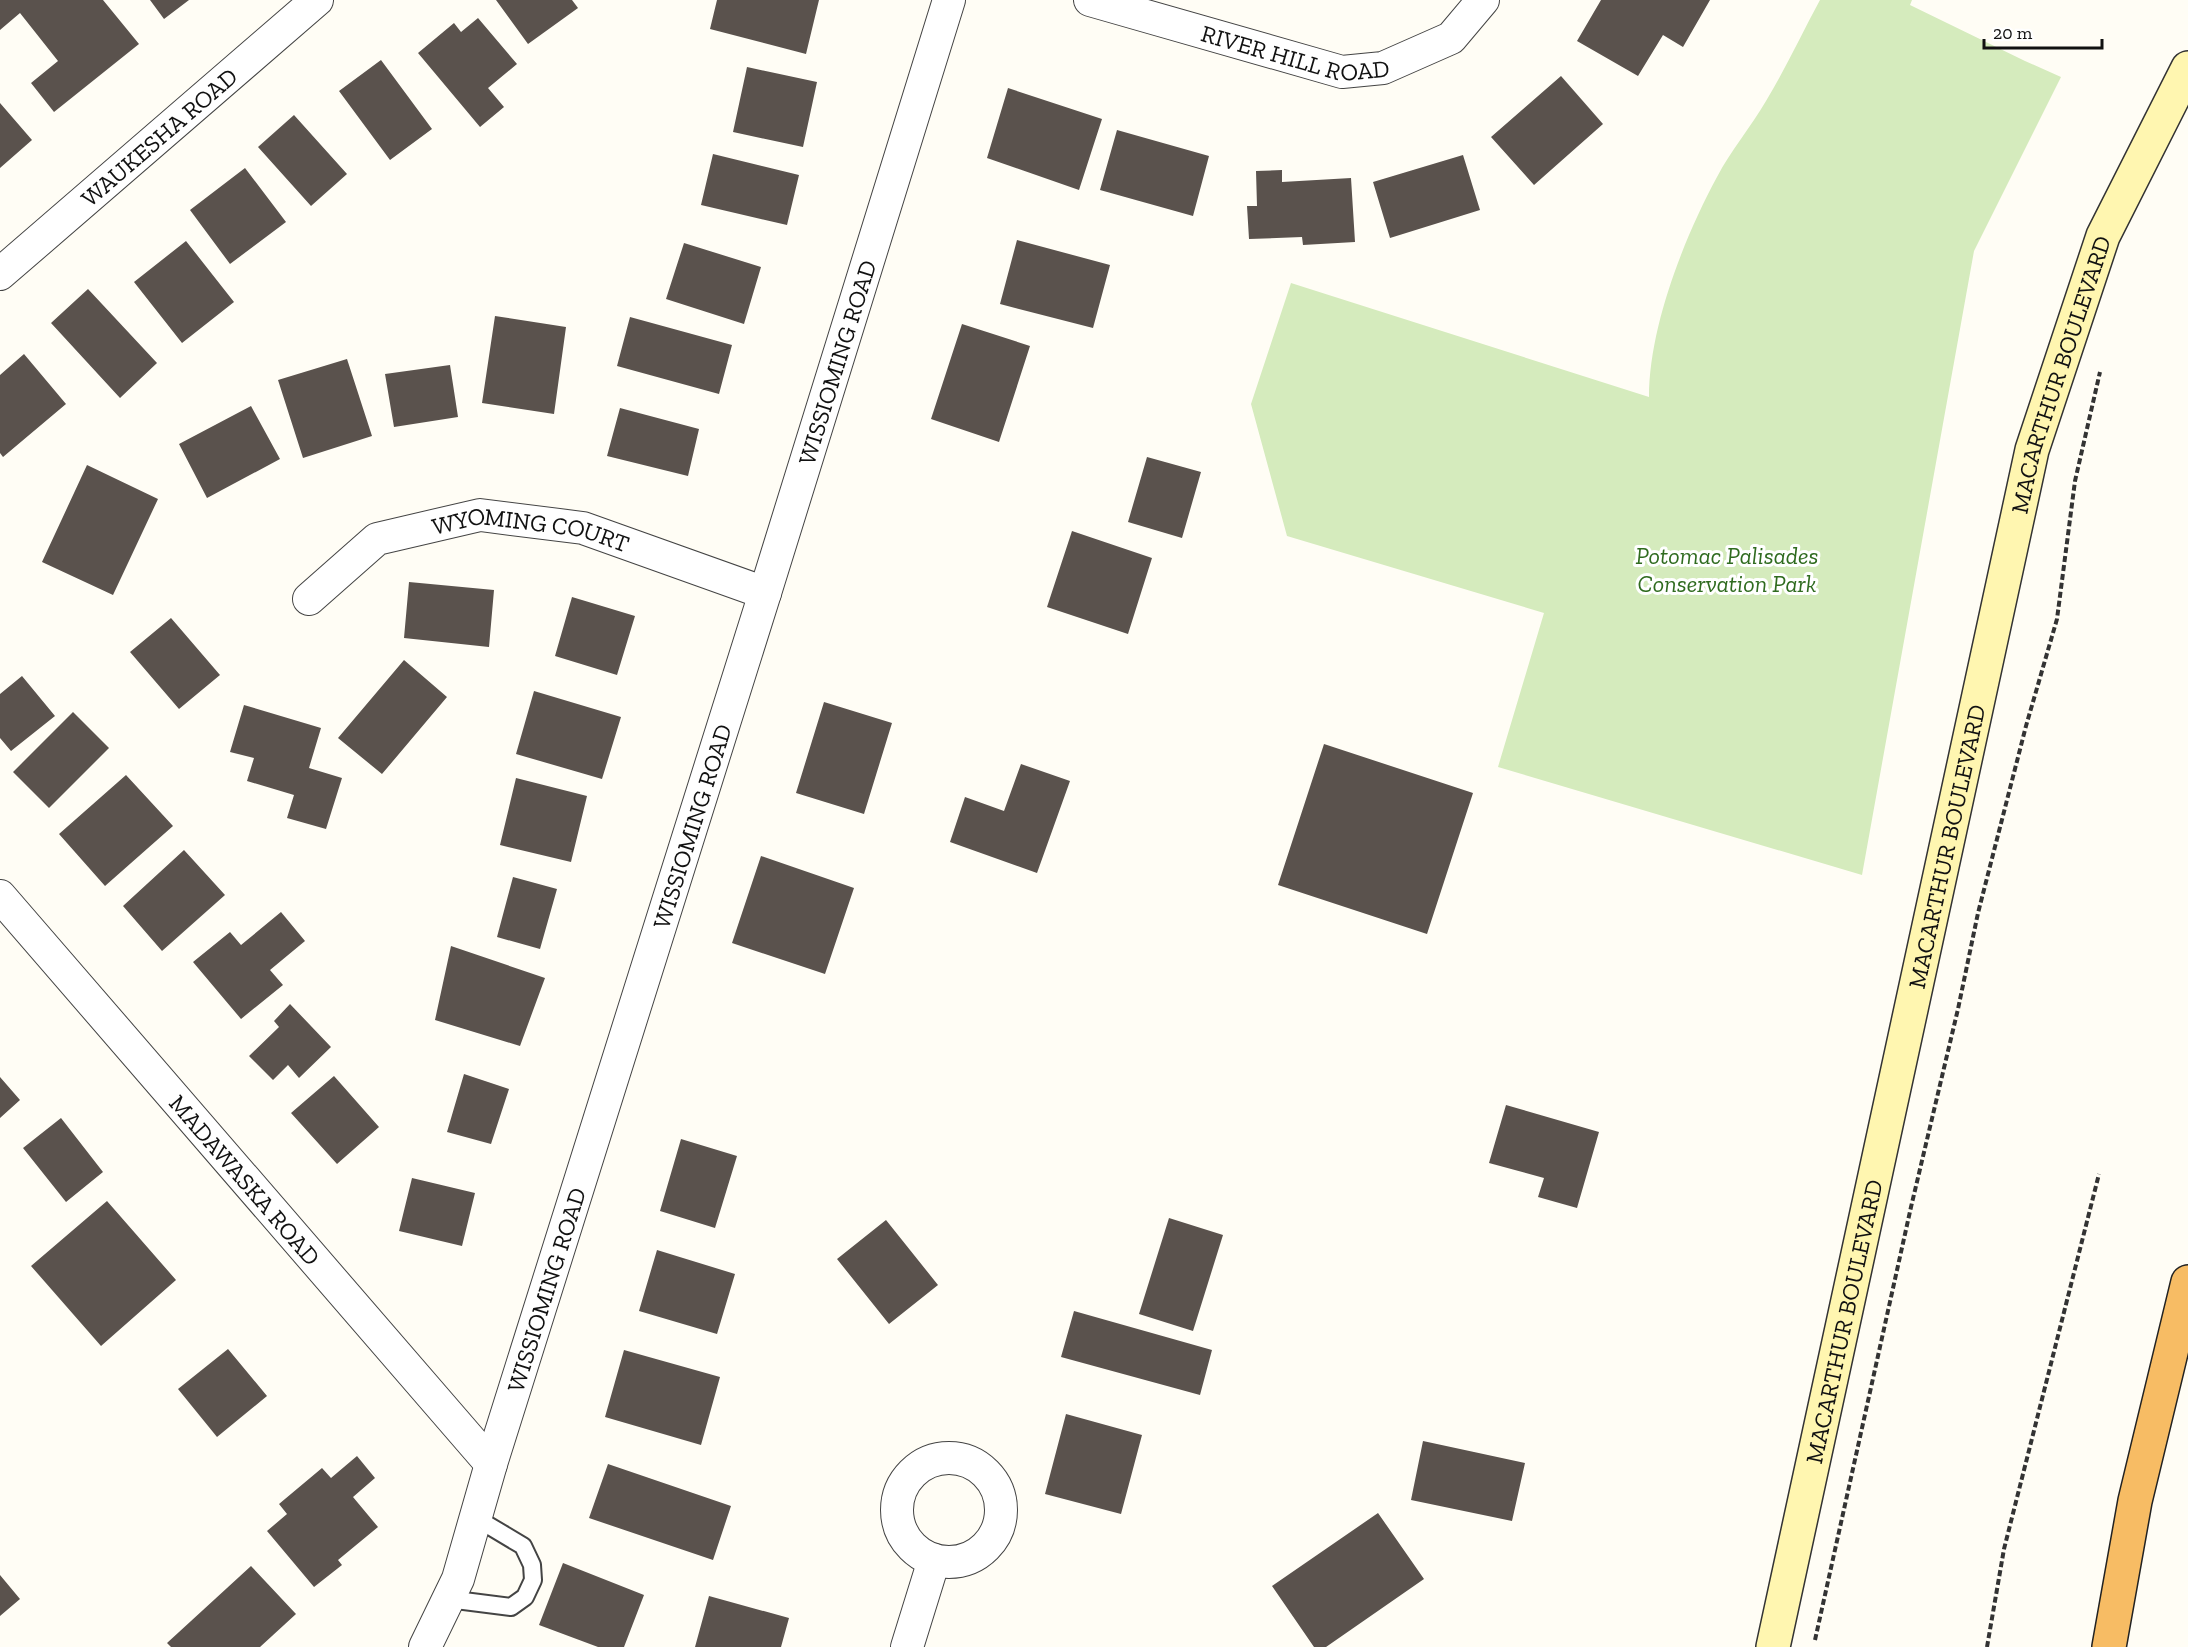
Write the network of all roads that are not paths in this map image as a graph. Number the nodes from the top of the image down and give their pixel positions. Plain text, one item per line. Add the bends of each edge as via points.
1 (316, 0) edge
2 (949, 0) edge
3 (1090, 0) edge
4 (1483, 0) edge
5 (2188, 69) edge
6 (0, 274) edge
7 (765, 593) junction
8 (309, 599) dead end
9 (0, 896) edge
10 (2188, 1282) edge
11 (491, 1464) junction
12 (476, 1518) junction
13 (934, 1560) dead end
14 (448, 1599) junction
15 (425, 1647) edge
16 (907, 1647) edge
17 (1773, 1647) edge
18 (2109, 1647) edge

1 - 6 street, WAUKESHA ROAD
2 - 7 street, WISSIOMING ROAD
3 - 4 street, RIVER HILL ROAD via 1342,72 1383,68 1451,38
5 - 17 main road, MACARTHUR BOULEVARD via 2103,236 2032,450
7 - 8 street, WYOMING COURT via 583,528 480,515 377,539
7 - 11 street, WISSIOMING ROAD
9 - 11 street, MADAWASKA ROAD
10 - 18 highway via 2135,1501
11 - 12 street, WISSIOMING ROAD
12 - 14 street, WISSIOMING ROAD
12 - 14 lane via 523,1546 532,1565 533,1580 525,1597 511,1607
13 - 16 street
14 - 15 street, WISSIOMING ROAD

